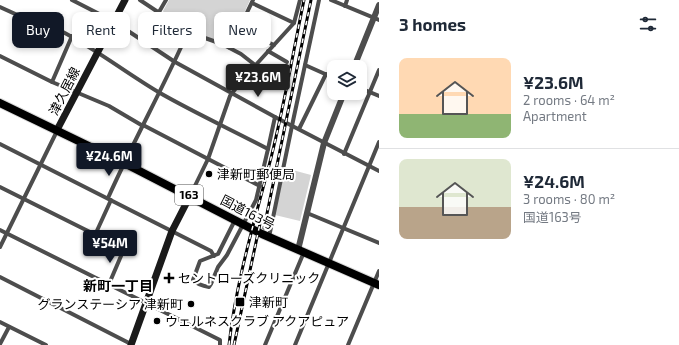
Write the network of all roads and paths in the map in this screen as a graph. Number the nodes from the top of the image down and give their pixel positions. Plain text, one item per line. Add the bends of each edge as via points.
1 (72, 0) edge
2 (125, 0) edge
3 (140, 0) edge
4 (166, 0) edge
5 (300, 0) edge
6 (319, 0) edge
7 (331, 0) edge
8 (347, 0) edge
9 (253, 1) edge
10 (379, 5) edge
11 (345, 6) junction
12 (0, 7) edge
13 (95, 12) edge
14 (118, 12) edge
15 (160, 12) joint
16 (248, 12) edge
17 (376, 19) edge
18 (294, 23) junction
19 (130, 32) edge
20 (72, 36) joint
21 (271, 44) edge
22 (274, 45) junction
23 (92, 48) edge
24 (99, 48) edge
25 (181, 48) edge
26 (230, 48) edge
27 (97, 51) junction
28 (268, 51) junction
29 (0, 56) edge
30 (357, 60) edge
31 (175, 62) junction
32 (287, 62) dead end
33 (255, 65) junction
34 (305, 65) junction
35 (379, 70) edge
36 (326, 74) joint
37 (52, 82) junction
38 (76, 92) junction
39 (159, 92) junction
40 (367, 92) edge
41 (233, 93) junction
42 (370, 93) junction
43 (379, 96) edge
44 (341, 100) edge
45 (0, 103) edge
46 (275, 117) junction
47 (220, 124) junction
48 (143, 126) junction
49 (292, 126) junction
50 (299, 129) junction
51 (57, 130) junction
52 (379, 142) edge
53 (324, 143) junction
54 (0, 144) edge
55 (268, 149) junction
56 (344, 154) junction
57 (208, 159) junction
58 (124, 163) junction
59 (41, 165) junction
60 (369, 167) junction
61 (379, 171) edge
62 (260, 186) junction
63 (0, 187) edge
64 (190, 196) junction
65 (24, 199) junction
66 (110, 199) junction
67 (307, 213) junction
68 (235, 220) junction
69 (243, 224) junction
70 (344, 228) junction
71 (0, 230) edge
72 (172, 231) junction
73 (7, 233) junction
74 (95, 235) junction
75 (269, 237) junction
76 (379, 243) edge
77 (0, 247) edge
78 (301, 251) junction
79 (214, 256) junction
80 (330, 263) junction
81 (379, 271) edge
82 (0, 277) edge
83 (109, 284) junction
84 (376, 284) edge
85 (146, 303) junction
86 (0, 322) edge
87 (9, 326) junction
88 (0, 344) edge
89 (131, 344) edge
90 (46, 345) edge
91 (220, 345) edge
92 (265, 345) edge
93 (295, 345) edge
94 (348, 345) edge

1 - 13 street
2 - 14 main road, 津久居線
3 - 15 street
4 - 15 street
5 - 18 street
6 - 34 street
7 - 11 street
8 - 11 street
9 - 16 street
9 - 18 street
10 - 17 street
11 - 17 street
12 - 20 street via 57,33 61,31
17 - 30 street
18 - 22 street
19 - 31 street
20 - 37 street
21 - 22 street
22 - 28 street
23 - 27 street
24 - 27 main road, 津久居線
25 - 31 street
26 - 33 street
27 - 38 main road, 津久居線
27 - 39 street
28 - 32 street
28 - 33 street
29 - 37 street
31 - 39 street
31 - 41 street
33 - 41 street
34 - 36 street
34 - 49 street
35 - 42 street
36 - 50 street
37 - 38 street
38 - 48 street via 109,106
38 - 51 main road, 津久居線
39 - 47 street
39 - 48 street
40 - 42 street
41 - 46 street
41 - 47 street
42 - 43 street
42 - 56 street
44 - 53 street
45 - 51 highway, 国道163号 / 163
46 - 49 street
46 - 55 street
47 - 55 street
47 - 57 street
48 - 57 street
48 - 58 street
49 - 50 street
49 - 75 street
50 - 53 street
51 - 58 highway, 国道163号 / 163
51 - 59 street
52 - 60 street
53 - 56 street
53 - 67 street
54 - 59 street
55 - 62 street
56 - 60 street
57 - 62 street
57 - 64 street
58 - 64 highway, 国道163号 / 163
58 - 66 street
59 - 65 street
59 - 66 street
60 - 61 street
60 - 70 street
62 - 69 street via 256,200
63 - 65 street
64 - 68 highway, 国道163号 / 163
64 - 72 main road
65 - 73 street
65 - 74 street
66 - 72 street
66 - 74 street
67 - 70 street
67 - 78 street
68 - 69 highway, 国道163号 / 163
68 - 79 street via 218,254
69 - 75 highway, 国道163号 / 163
69 - 79 street via 209,287 195,282 193,280 200,261
70 - 76 street
70 - 80 street
71 - 73 street
72 - 79 street via 211,251
72 - 85 main road
73 - 77 street
73 - 83 street
74 - 83 street via 124,249
75 - 78 highway, 国道163号 / 163
78 - 80 highway, 国道163号 / 163
78 - 92 street
80 - 84 highway, 国道163号 / 163
80 - 93 street
81 - 84 street
82 - 89 street
83 - 85 street
84 - 94 street
85 - 89 main road
85 - 91 street via 220,340
86 - 87 street
87 - 88 street
87 - 90 street

